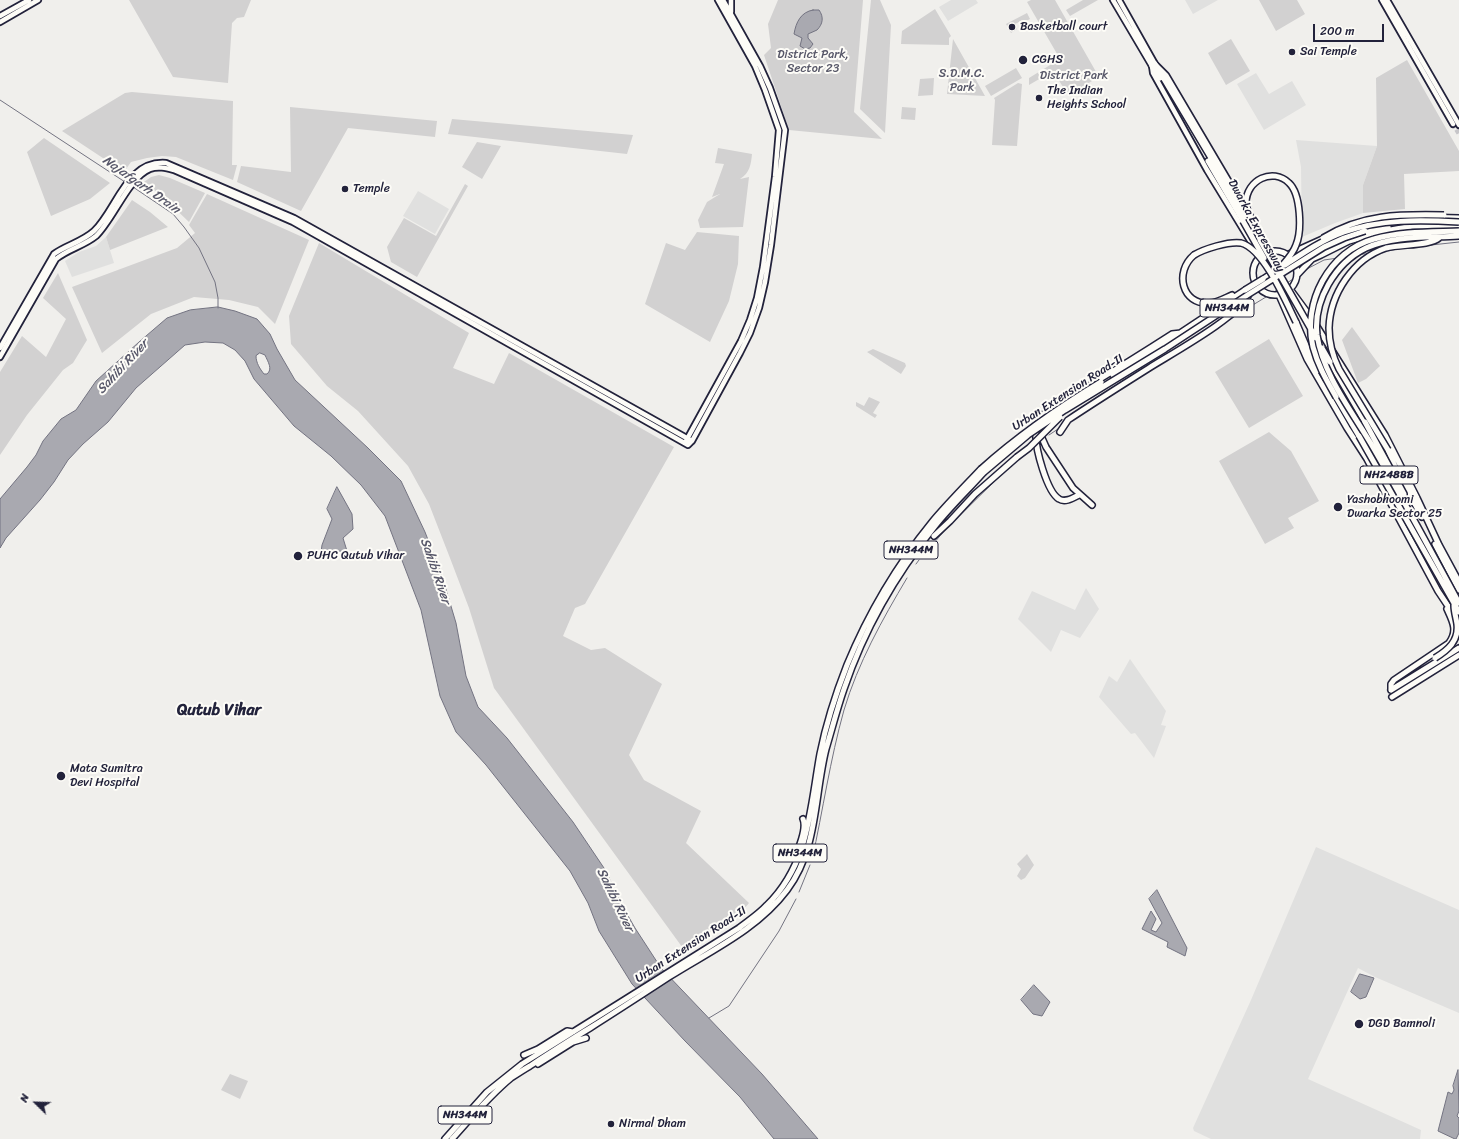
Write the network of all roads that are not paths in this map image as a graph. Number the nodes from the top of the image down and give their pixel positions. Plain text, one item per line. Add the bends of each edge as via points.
1 (28, 0) edge
2 (38, 0) edge
3 (718, 0) edge
4 (723, 0) edge
5 (731, 0) edge
6 (1113, 0) edge
7 (1119, 0) edge
8 (1382, 0) edge
9 (1387, 0) edge
10 (731, 14) junction
11 (0, 16) edge
12 (0, 22) edge
13 (751, 54) junction
14 (1154, 65) junction
15 (1172, 96) junction
16 (1453, 124) tunnel mouth
17 (1459, 125) tunnel mouth
18 (125, 191) junction
19 (1459, 217) edge
20 (1413, 226) junction
21 (1459, 227) edge
22 (1459, 236) edge
23 (1440, 237) junction
24 (1260, 240) junction
25 (1308, 250) junction
26 (1269, 252) junction
27 (1287, 255) junction
28 (1260, 257) junction
29 (1280, 268) junction
30 (1270, 271) junction
31 (1296, 274) junction
32 (32, 282) dead end
33 (36, 285) junction
34 (1290, 289) junction
35 (1247, 292) junction
36 (1278, 295) junction
37 (1181, 333) junction
38 (0, 348) edge
39 (0, 357) edge
40 (1336, 397) junction
41 (1065, 410) junction
42 (1044, 414) junction
43 (1060, 432) dead end
44 (1078, 495) dead end
45 (1404, 502) junction
46 (1092, 505) dead end
47 (934, 536) dead end
48 (1459, 582) edge
49 (1459, 590) edge
50 (1438, 591) junction
51 (1456, 603) edge
52 (1459, 612) edge
53 (1459, 624) edge
54 (1459, 648) edge
55 (1459, 655) edge
56 (1436, 658) dead end
57 (1392, 697) dead end
58 (803, 819) dead end
59 (794, 868) junction
60 (682, 966) junction
61 (636, 995) junction
62 (573, 1032) junction
63 (586, 1038) dead end
64 (524, 1055) dead end
65 (532, 1064) junction
66 (445, 1139) edge
67 (452, 1139) edge

1 - 11 main road
2 - 12 main road
3 - 13 main road
4 - 10 main road
5 - 10 main road
6 - 14 main road
7 - 14 main road
8 - 16 main road
9 - 17 main road
10 - 13 main road
13 - 18 main road via 779,130 763,267 757,298 741,341 688,442 293,222 165,168 145,172 132,181
14 - 15 highway, Dwarka Expressway
14 - 26 main road via 1166,75
14 - 28 main road via 1153,73 1207,170
15 - 24 highway, Dwarka Expressway, bridge
15 - 30 highway, Dwarka Expressway, bridge
18 - 33 main road via 93,232 54,254
18 - 39 main road via 103,228 95,236 56,259
19 - 25 highway, bridge via 1374,217 1346,225
19 - 27 highway, bridge via 1390,218 1371,221 1333,234
20 - 21 highway
20 - 31 highway via 1349,241 1312,259
20 - 35 highway, Urban Extension Road-II / NH344M, bridge via 1365,231 1344,238
21 - 25 highway, Urban Extension Road-II / NH344M, bridge via 1418,221 1375,223 1343,232
21 - 40 highway, Dwarka Expressway / NH248BB, bridge via 1374,239 1352,248 1334,264 1317,292 1310,324 1318,362
22 - 23 highway, Dwarka Expressway / NH248BB, bridge
23 - 45 highway, Dwarka Expressway / NH248BB, bridge via 1384,242 1365,249 1337,272 1323,294 1318,314 1317,335 1325,364
23 - 49 highway, bridge via 1434,242 1396,246 1370,256 1342,285 1332,306 1329,328 1339,370 1388,450
24 - 29 highway, bridge via 1246,205 1247,196 1251,186 1259,179 1265,176 1278,177 1290,183 1295,191 1299,222 1297,243
24 - 45 highway, Dwarka Expressway, bridge via 1372,434 1404,494
25 - 29 highway, Urban Extension Road-II / NH344M, bridge
26 - 27 highway
26 - 28 highway
27 - 31 highway via 1294,264
28 - 36 highway via 1253,268 1256,285 1267,294
29 - 35 highway, Urban Extension Road-II / NH344M, bridge
30 - 35 highway, bridge via 1251,249 1235,243 1198,252 1189,259 1183,269 1182,280 1185,290 1199,302 1210,304 1240,290
30 - 40 highway, Dwarka Expressway, bridge via 1325,387
31 - 34 highway via 1296,280
32 - 33 main road
33 - 38 main road
34 - 36 highway
34 - 48 highway via 1328,342 1385,435
35 - 37 highway, Urban Extension Road-II / NH344M
35 - 41 highway, Urban Extension Road-II / NH344M, bridge via 1165,349
35 - 43 highway via 1246,301 1205,333 1108,393 1067,422
36 - 50 highway via 1307,359 1367,459
37 - 42 highway via 1172,334
37 - 59 highway, Urban Extension Road-II / NH344M, bridge via 1090,389 1006,446 950,502 914,547 883,593 857,643 838,691 820,752 808,829
40 - 51 highway, Dwarka Expressway / NH248BB, bridge
41 - 47 highway, bridge via 1029,448 975,494
41 - 60 highway, Urban Extension Road-II / NH344M, bridge via 1028,435 998,460 953,505 935,526 887,595 864,640 844,689 825,754 808,848 788,888 776,904 736,937
42 - 44 highway, bridge via 1039,420 1036,443 1051,489 1059,499 1074,498
42 - 46 highway, bridge via 1041,429 1046,447 1073,488
45 - 51 highway, Dwarka Expressway / NH248BB, bridge
50 - 53 highway
50 - 54 highway via 1454,626 1453,637 1446,647 1394,680 1391,690
51 - 52 highway, Dwarka Expressway / NH248BB, bridge
51 - 56 highway, bridge via 1456,640
55 - 57 highway
58 - 59 highway via 803,831
59 - 60 highway, Urban Extension Road-II / NH344M via 779,892 760,912
60 - 61 highway, Urban Extension Road-II / NH344M
61 - 62 highway, Urban Extension Road-II / NH344M
61 - 65 highway, Urban Extension Road-II / NH344M
62 - 64 highway via 567,1032
62 - 66 highway, Urban Extension Road-II / NH344M via 508,1074 483,1096
63 - 65 highway via 573,1042 538,1064
65 - 67 highway, Urban Extension Road-II / NH344M via 490,1096

